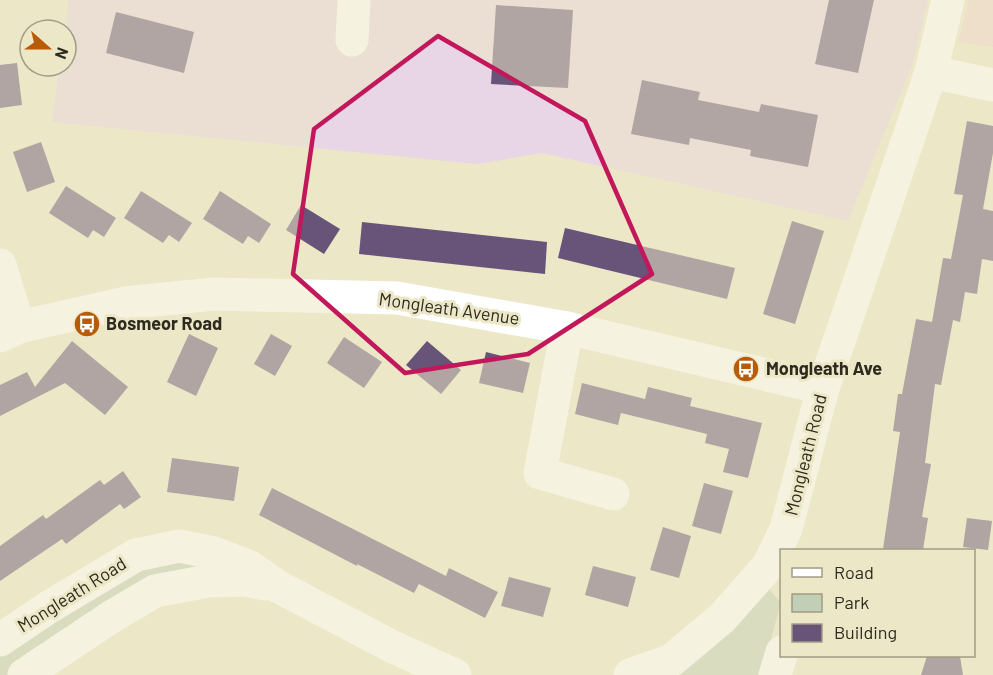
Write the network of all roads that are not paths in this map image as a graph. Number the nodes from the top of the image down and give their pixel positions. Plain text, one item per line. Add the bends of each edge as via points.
1 (354, 0) edge
2 (948, 0) edge
3 (352, 40) dead end
4 (931, 72) junction
5 (993, 85) edge
6 (0, 265) edge
7 (567, 328) junction
8 (10, 331) edge
9 (823, 388) junction
10 (613, 494) dead end
11 (781, 549) edge
12 (780, 554) edge
13 (775, 574) edge
14 (279, 587) junction
15 (0, 640) edge
16 (780, 657) edge
17 (24, 675) edge
18 (455, 675) edge
19 (630, 675) edge
20 (775, 675) edge

1 - 3 street
2 - 4 street, Mongleath Road
4 - 5 street
4 - 9 street, Mongleath Road
6 - 8 street
7 - 8 street, Mongleath Avenue via 397,298 214,294 125,303
7 - 9 street, Mongleath Avenue
7 - 10 street via 540,473
9 - 11 street, Mongleath Road
12 - 13 street, Mongleath Road
13 - 19 street, Mongleath Road via 672,660
14 - 15 street, Mongleath Road via 250,567 214,553 179,546 136,555
14 - 17 street, Mongleath Road via 244,580 208,581 156,591
14 - 18 street, Mongleath Road
16 - 20 street

